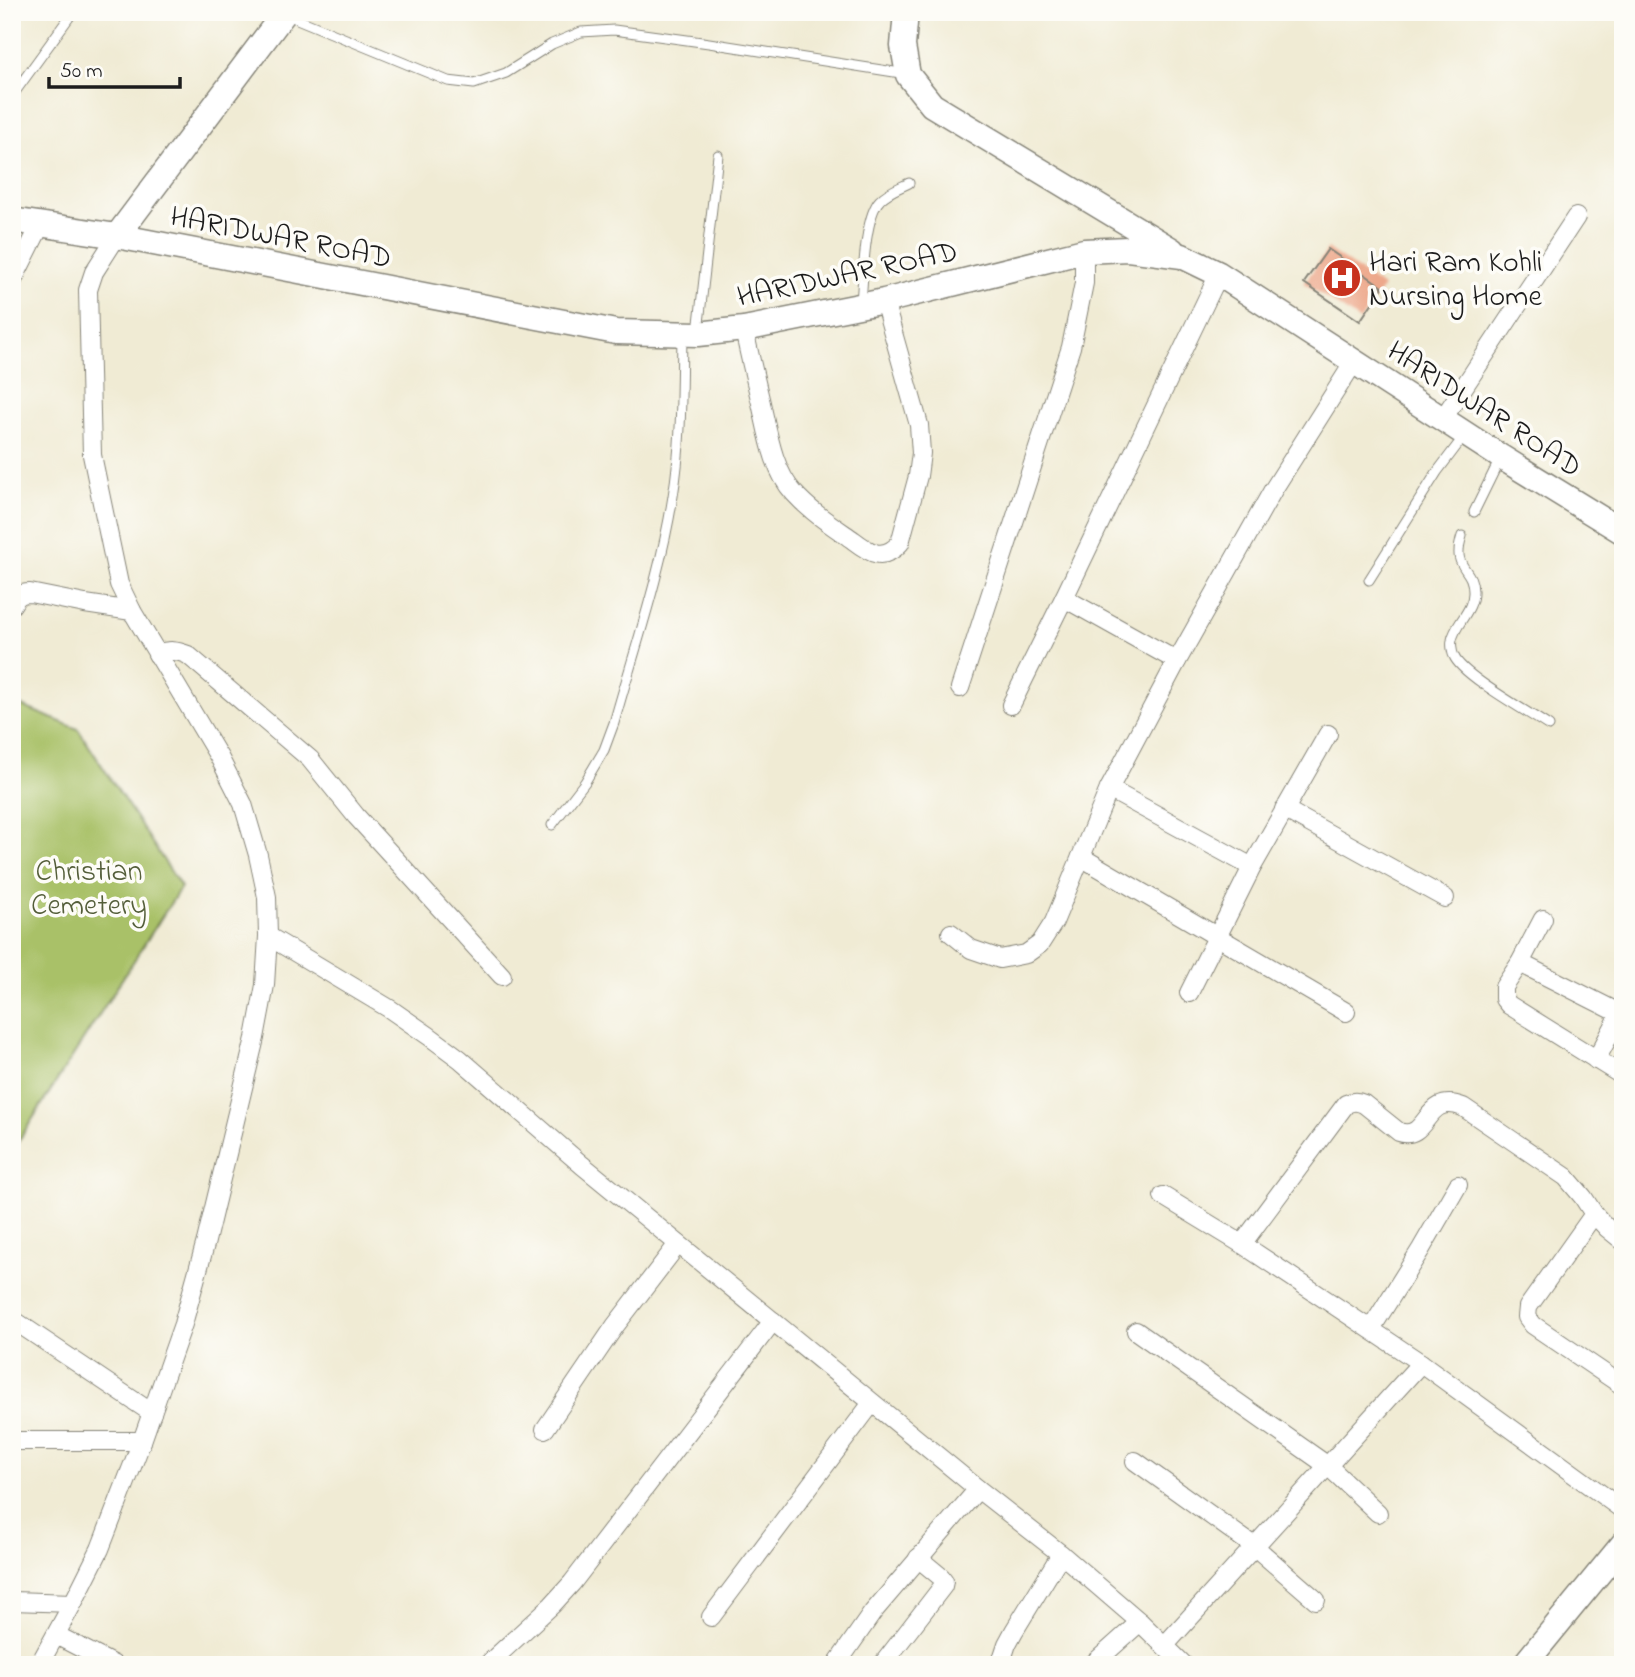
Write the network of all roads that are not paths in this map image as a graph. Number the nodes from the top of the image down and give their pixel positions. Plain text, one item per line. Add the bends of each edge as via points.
1 (73, 12) edge
2 (906, 12) edge
3 (283, 13) edge
4 (908, 75) junction
5 (12, 96) edge
6 (719, 155) dead end
7 (909, 183) dead end
8 (1576, 217) dead end
9 (12, 220) edge
10 (41, 224) junction
11 (117, 236) junction
12 (1084, 251) junction
13 (1182, 256) junction
14 (1219, 274) junction
15 (12, 282) edge
16 (872, 304) junction
17 (744, 329) junction
18 (690, 334) junction
19 (1354, 362) junction
20 (1442, 420) junction
21 (1466, 433) junction
22 (1501, 457) junction
23 (1474, 512) dead end
24 (1620, 525) edge
25 (1462, 536) dead end
26 (1368, 580) dead end
27 (1064, 598) junction
28 (12, 605) edge
29 (132, 611) junction
30 (158, 654) junction
31 (1177, 661) junction
32 (960, 688) dead end
33 (1011, 705) dead end
34 (1549, 726) dead end
35 (1328, 734) dead end
36 (1109, 789) junction
37 (1284, 808) junction
38 (552, 825) dead end
39 (1081, 858) junction
40 (1252, 867) junction
41 (1446, 898) dead end
42 (1542, 919) dead end
43 (951, 933) dead end
44 (268, 936) junction
45 (1217, 936) junction
46 (1520, 963) junction
47 (502, 975) dead end
48 (1189, 993) dead end
49 (1346, 1012) dead end
50 (1622, 1012) edge
51 (1596, 1060) junction
52 (1623, 1076) edge
53 (1458, 1185) dead end
54 (1163, 1196) dead end
55 (1594, 1214) junction
56 (1623, 1241) edge
57 (678, 1244) junction
58 (1242, 1244) junction
59 (12, 1319) edge
60 (773, 1321) junction
61 (1371, 1329) junction
62 (1136, 1331) dead end
63 (1421, 1363) junction
64 (1623, 1385) edge
65 (872, 1403) junction
66 (152, 1413) junction
67 (545, 1429) dead end
68 (12, 1441) edge
69 (142, 1441) junction
70 (1135, 1461) dead end
71 (1328, 1466) junction
72 (978, 1489) junction
73 (1623, 1510) edge
74 (1378, 1513) dead end
75 (1623, 1544) edge
76 (1255, 1547) junction
77 (1061, 1554) junction
78 (918, 1558) junction
79 (1316, 1600) dead end
80 (12, 1601) edge
81 (73, 1603) junction
82 (711, 1617) dead end
83 (1140, 1622) junction
84 (56, 1635) junction
85 (1165, 1645) junction
86 (1530, 1662) edge
87 (39, 1665) edge
88 (114, 1665) edge
89 (487, 1665) edge
90 (836, 1665) edge
91 (882, 1665) edge
92 (1000, 1665) edge
93 (1092, 1665) edge
94 (1184, 1665) edge

1 - 5 lane
2 - 4 main road via 903,46
3 - 4 lane via 448,81 474,84 506,73 581,32 614,30
3 - 11 main road
4 - 13 main road via 932,105
6 - 18 lane
7 - 16 lane via 878,201 872,215 868,233
8 - 20 street
9 - 10 main road, HARIDWAR ROAD
10 - 11 main road, HARIDWAR ROAD
10 - 15 street
11 - 18 main road, HARIDWAR ROAD via 616,332
11 - 29 street via 88,290 92,455 119,584
12 - 13 main road, HARIDWAR ROAD via 1128,249
12 - 16 main road, HARIDWAR ROAD
12 - 32 street via 1084,283 1071,347
13 - 14 main road, HARIDWAR ROAD
14 - 19 main road, HARIDWAR ROAD
14 - 27 street
16 - 17 main road, HARIDWAR ROAD
16 - 17 street via 919,425 918,476 900,543 892,552 869,551 793,492 770,440
17 - 18 main road, HARIDWAR ROAD
18 - 38 lane via 674,495 614,723 585,782
19 - 20 main road, HARIDWAR ROAD
19 - 31 street via 1273,490
20 - 21 main road, HARIDWAR ROAD
21 - 22 main road, HARIDWAR ROAD
21 - 26 lane
22 - 23 lane
22 - 24 main road, HARIDWAR ROAD
25 - 34 lane via 1459,560 1472,580 1474,594 1452,640 1453,656 1465,671
27 - 31 street
27 - 33 street
28 - 29 street via 22,593 30,593
29 - 30 street
30 - 44 street via 243,804 267,897
30 - 47 street via 178,651 188,655 310,759
31 - 36 street
35 - 37 street
36 - 39 street
36 - 40 street
37 - 40 street
37 - 41 street
39 - 43 street via 1054,922 1040,944 1026,954 1000,960 971,949
39 - 45 street
40 - 45 street
42 - 46 street
44 - 57 street via 390,1009 460,1059
44 - 66 street via 255,1038 206,1241
45 - 48 street
45 - 49 street
46 - 50 street
46 - 51 street via 1504,988 1504,999
50 - 51 street
51 - 52 street
53 - 61 street
54 - 58 street
55 - 56 street
55 - 58 street via 1566,1177 1455,1103 1438,1105 1416,1130 1406,1134 1364,1104 1351,1102
55 - 64 street via 1528,1307 1527,1317
57 - 60 street
57 - 67 street via 615,1325
58 - 61 street
59 - 66 street
60 - 65 street
60 - 89 street via 572,1583
61 - 63 street
62 - 71 street
63 - 71 street
63 - 73 street
65 - 72 street
65 - 82 street
66 - 69 street
68 - 69 street
69 - 81 street via 100,1549
70 - 76 street
71 - 74 street
71 - 76 street
72 - 77 street
72 - 78 street
75 - 86 main road
76 - 79 street
76 - 85 street
77 - 83 street
77 - 92 street via 1014,1631
78 - 90 street
78 - 91 street via 944,1580 943,1586
80 - 81 street
81 - 84 street
83 - 85 street
83 - 93 street
84 - 87 street
84 - 88 street
85 - 94 street

